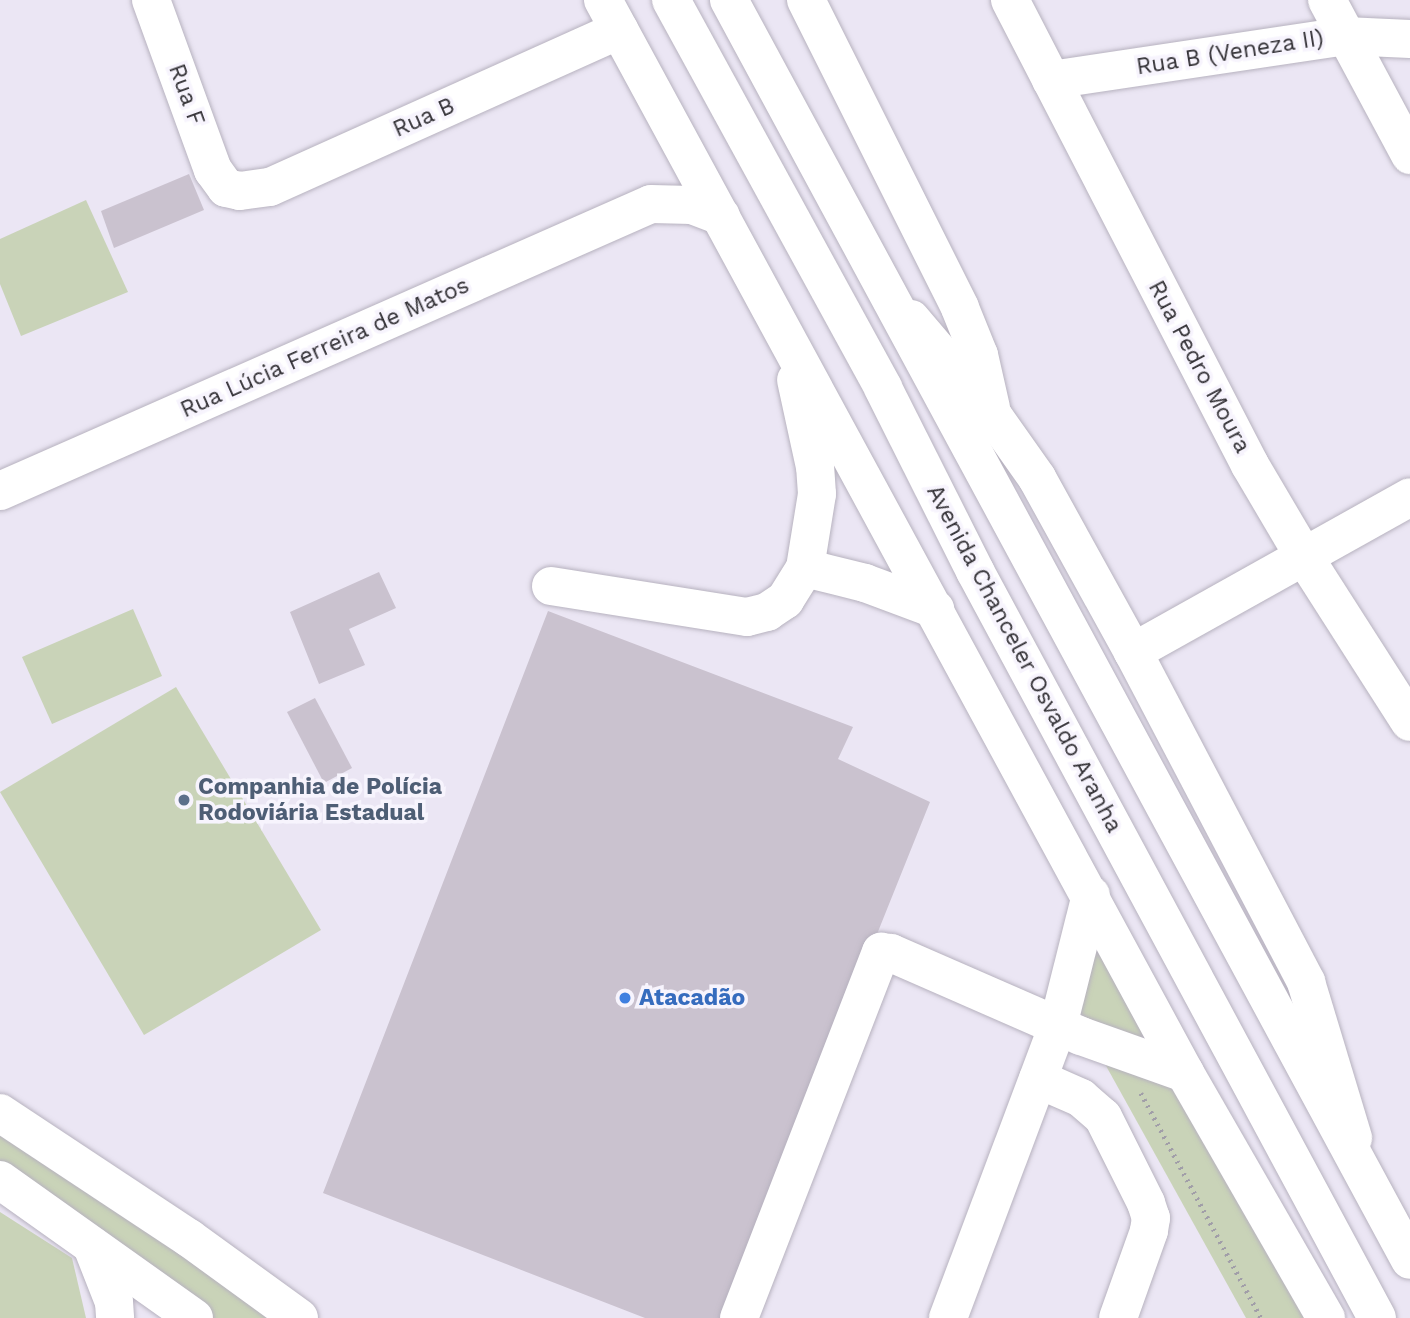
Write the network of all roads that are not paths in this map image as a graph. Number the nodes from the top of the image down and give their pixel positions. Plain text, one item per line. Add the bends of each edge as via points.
1 (151, 0) edge
2 (671, 0) edge
3 (806, 0) edge
4 (1010, 0) edge
5 (1327, 0) edge
6 (729, 1) edge
7 (611, 15) edge
8 (1345, 36) junction
9 (1410, 39) edge
10 (1051, 80) junction
11 (674, 129) junction
12 (1410, 155) edge
13 (226, 187) joint
14 (651, 204) junction
15 (721, 216) junction
16 (877, 278) junction
17 (786, 334) junction
18 (994, 417) junction
19 (0, 491) edge
20 (1410, 497) edge
21 (1303, 555) junction
22 (805, 568) junction
23 (551, 586) dead end
24 (935, 609) junction
25 (1133, 652) junction
26 (1410, 722) edge
27 (1091, 895) junction
28 (1058, 1026) junction
29 (1185, 1073) junction
30 (1038, 1079) junction
31 (0, 1113) edge
32 (1360, 1167) junction
33 (0, 1181) edge
34 (92, 1246) junction
35 (1410, 1260) edge
36 (115, 1318) edge
37 (194, 1318) edge
38 (299, 1318) edge
39 (739, 1318) edge
40 (948, 1318) edge
41 (1118, 1318) edge
42 (1326, 1318) edge
43 (1377, 1318) edge

1 - 13 street, Rua F via 213,170
2 - 43 street, Avenida Chanceler Osvaldo Aranha via 883,388 981,583
3 - 18 street via 971,332
4 - 10 street, Rua Pedro Moura
5 - 8 street
6 - 16 street
7 - 11 street
7 - 13 street, Rua B via 270,187 255,191
8 - 9 street, Rua B (Veneza II)
8 - 10 street, Rua B (Veneza II)
8 - 12 street
10 - 21 street, Rua Pedro Moura via 1250,465
11 - 14 street via 670,160
11 - 15 street
14 - 15 street via 692,205
14 - 19 street, Rua Lúcia Ferreira de Matos
15 - 17 street
16 - 18 street
16 - 32 street
17 - 22 street via 815,467 817,494
17 - 24 street
18 - 25 street via 1037,478
20 - 21 street
21 - 25 street
21 - 26 street, Rua Pedro Moura
22 - 23 street via 785,600 767,612 747,617
22 - 24 street via 865,583
24 - 27 street
25 - 32 street via 1306,982
27 - 28 street
27 - 29 street
28 - 29 street
28 - 30 street
28 - 39 street via 881,952
29 - 42 street
30 - 40 street
30 - 41 street via 1082,1098 1103,1117 1146,1203 1149,1231
31 - 38 street via 189,1238
32 - 35 street
33 - 34 street
34 - 36 street via 114,1302
34 - 37 street

